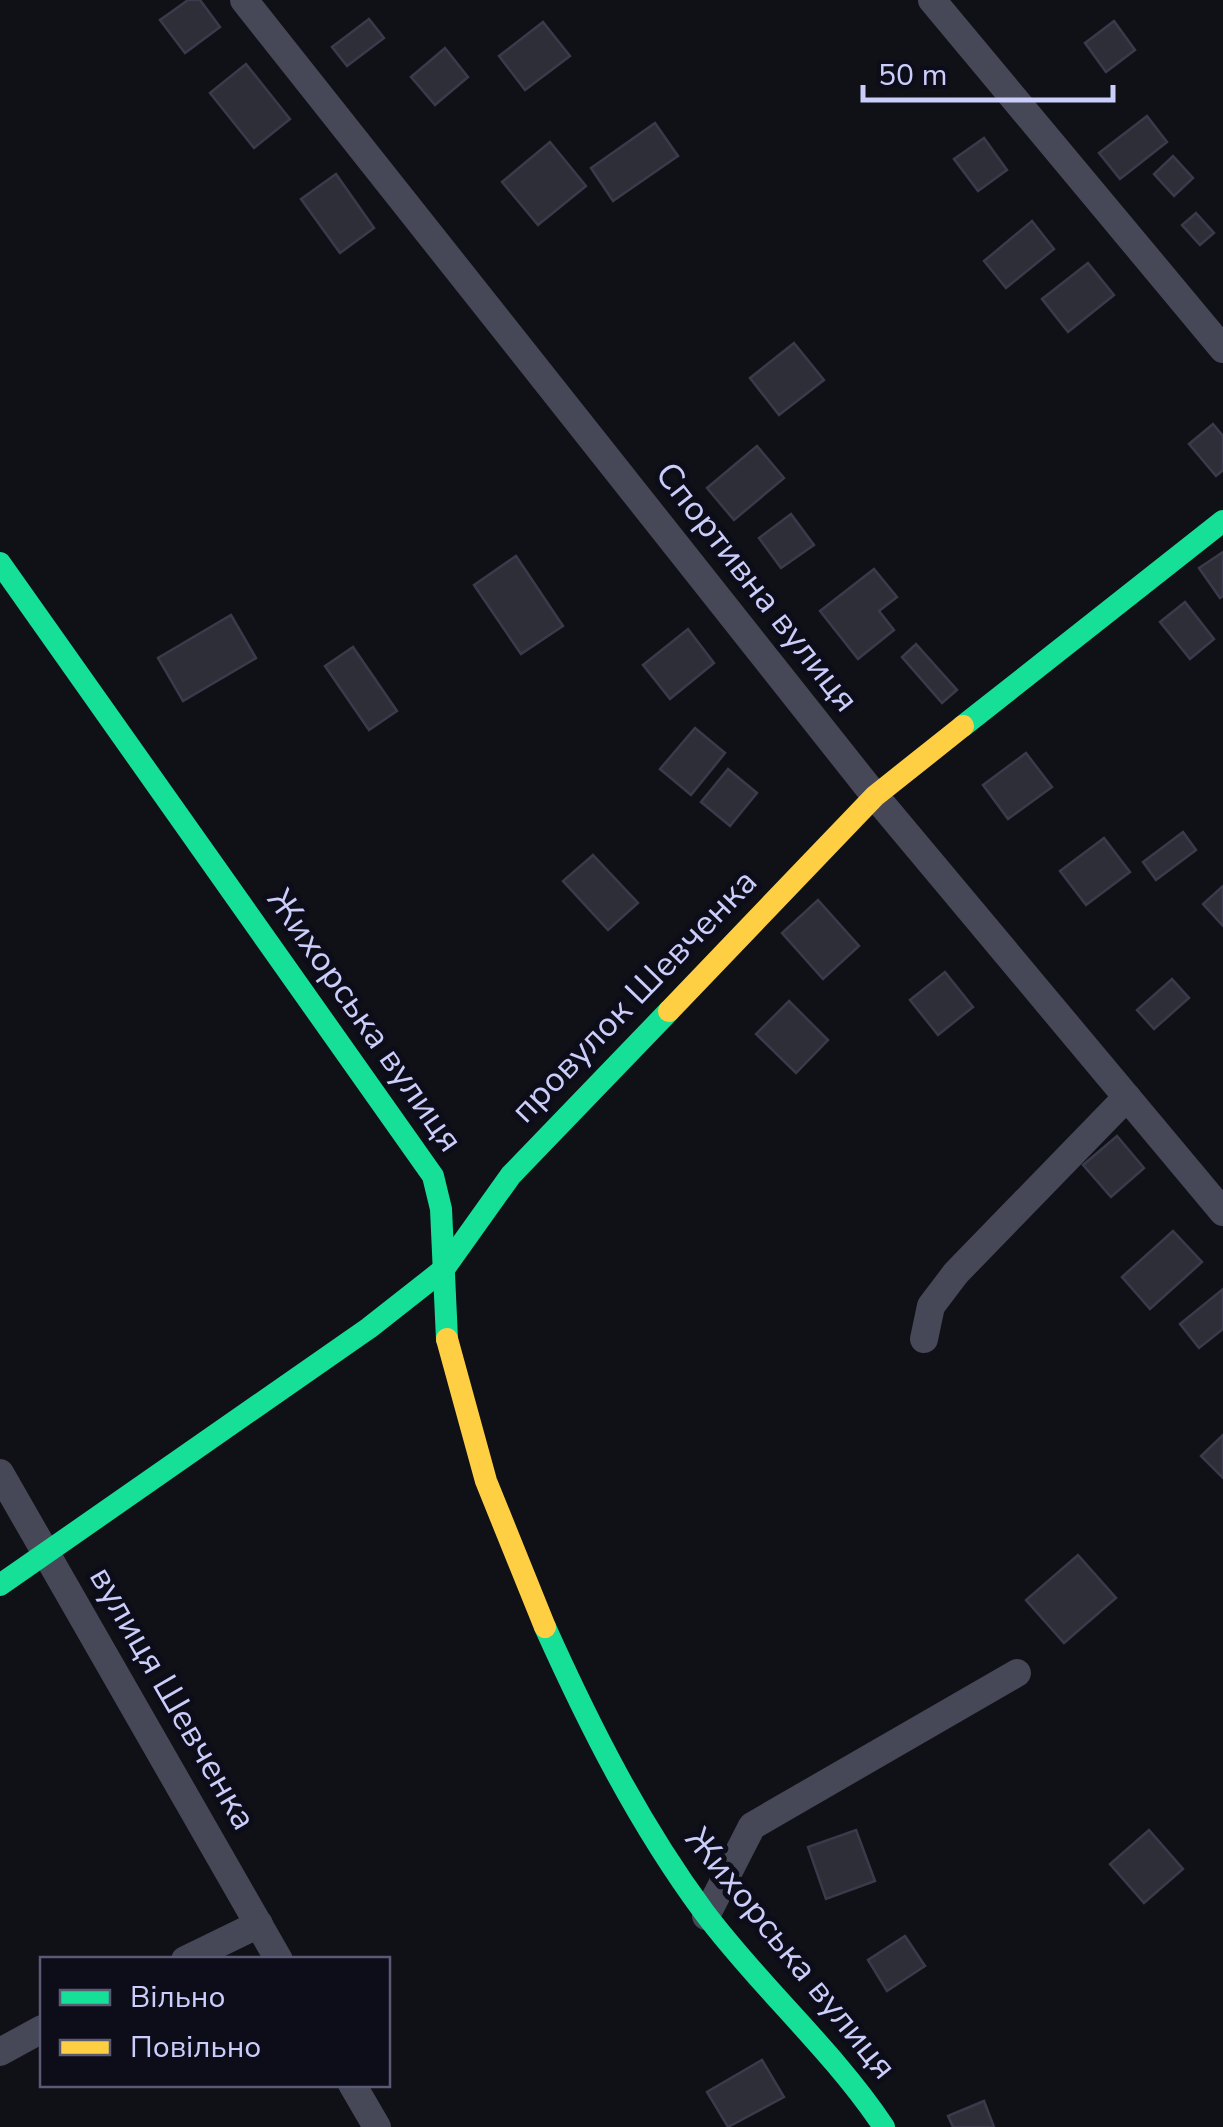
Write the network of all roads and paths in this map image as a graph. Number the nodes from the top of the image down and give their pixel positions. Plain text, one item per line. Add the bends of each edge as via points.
1 (244, 0) edge
2 (932, 0) edge
3 (1223, 348) edge
4 (1223, 521) edge
5 (0, 562) edge
6 (875, 796) junction
7 (1127, 1097) junction
8 (1223, 1212) edge
9 (444, 1269) junction
10 (924, 1340) dead end
11 (0, 1474) edge
12 (47, 1552) junction
13 (0, 1586) edge
14 (1018, 1673) dead end
15 (706, 1916) junction
16 (258, 1924) junction
17 (192, 1957) edge
18 (277, 1957) edge
19 (40, 2030) edge
20 (0, 2052) edge
21 (354, 2087) edge
22 (377, 2127) edge
23 (884, 2127) edge

1 - 6 street, Спортивна вулиця
2 - 3 street
4 - 6 street, провулок Шевченка
5 - 9 street, Жихорська вулиця via 433,1176 444,1220
6 - 7 street, Спортивна вулиця
6 - 9 street, провулок Шевченка via 511,1175
7 - 8 street, Спортивна вулиця
7 - 10 street via 956,1273 931,1306
9 - 12 street, провулок Шевченка
9 - 15 street, Жихорська вулиця via 442,1310 452,1361 502,1526 594,1733 661,1853
11 - 12 street, вулиця Шевченка
12 - 13 street, провулок Шевченка
12 - 16 street, вулиця Шевченка
14 - 15 street via 752,1826
15 - 23 street, Жихорська вулиця
16 - 17 street
16 - 18 street, вулиця Шевченка
19 - 20 street
21 - 22 street

